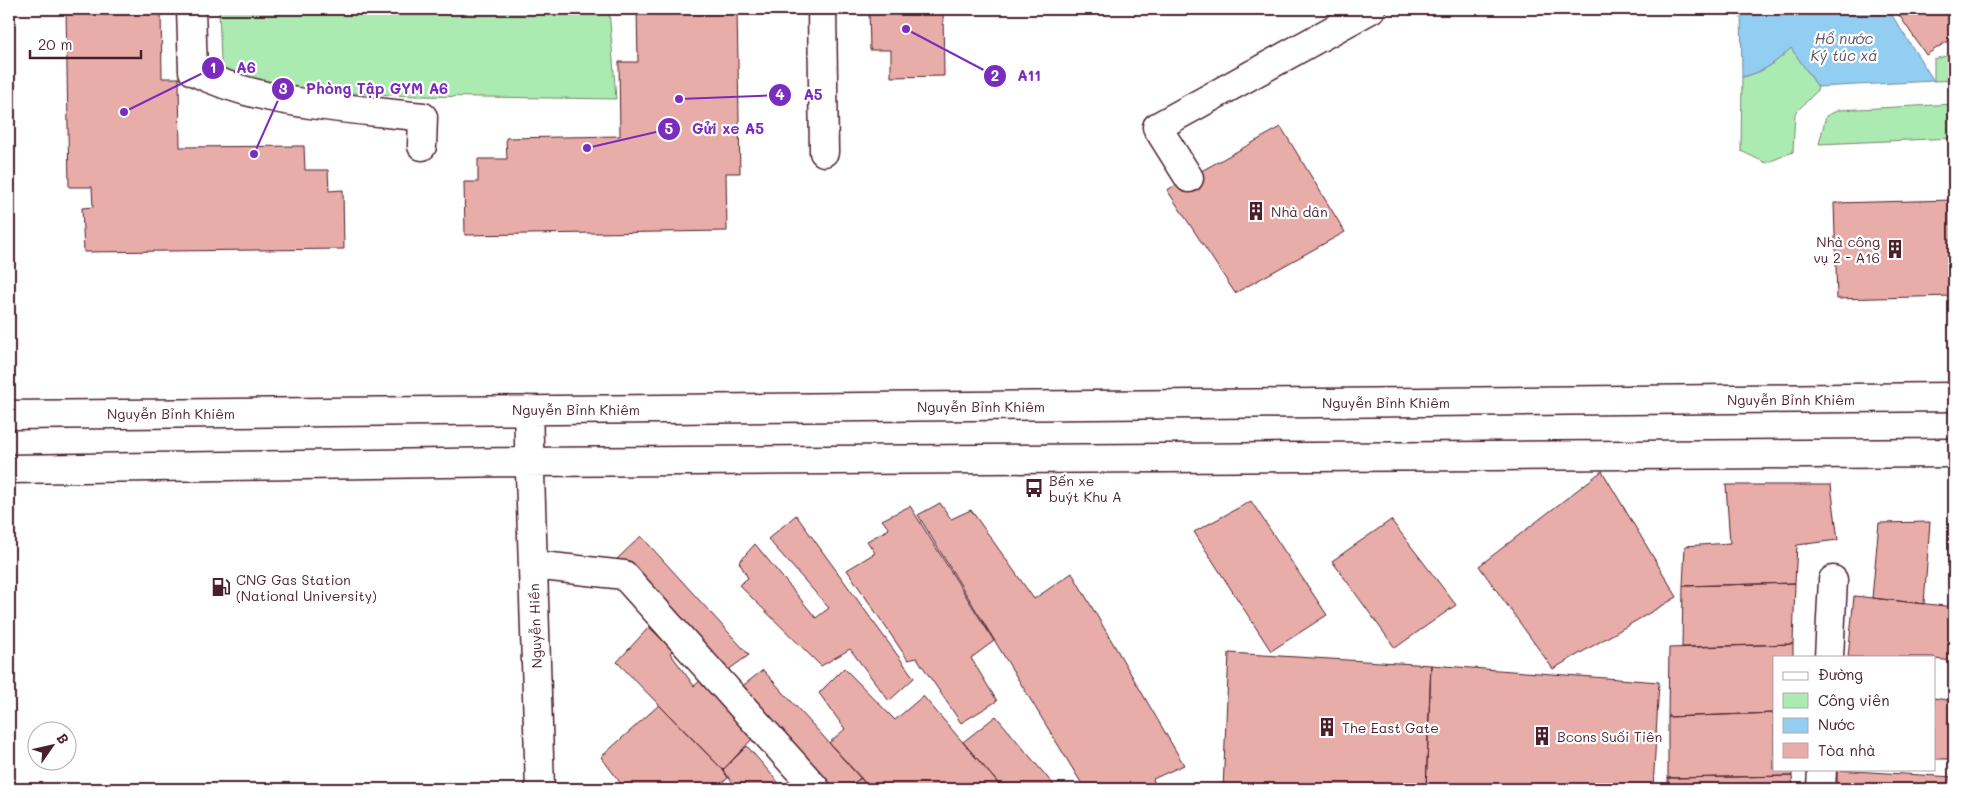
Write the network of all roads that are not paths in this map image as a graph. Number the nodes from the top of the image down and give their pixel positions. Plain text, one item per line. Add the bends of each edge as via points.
1 (191, 9) edge
2 (822, 9) edge
3 (1371, 9) edge
4 (422, 146) dead end
5 (824, 152) dead end
6 (1189, 178) dead end
7 (1954, 397) edge
8 (528, 410) junction
9 (9, 415) edge
10 (1954, 453) edge
11 (530, 463) junction
12 (9, 469) edge
13 (533, 565) junction
14 (1833, 580) dead end
15 (1828, 656) edge
16 (1822, 770) edge
17 (540, 789) edge
18 (816, 789) edge
19 (1821, 789) edge

1 - 4 street via 193,71 214,82 289,100 423,117
2 - 5 street
3 - 6 street via 1157,127
7 - 8 street, Nguyễn Bỉnh Khiêm
8 - 9 street, Nguyễn Bỉnh Khiêm
8 - 11 street, Nguyễn Hiền
10 - 11 street
11 - 12 street
11 - 13 street, Nguyễn Hiền
13 - 17 street, Nguyễn Hiền
13 - 18 street via 624,575
14 - 15 street
16 - 19 street

